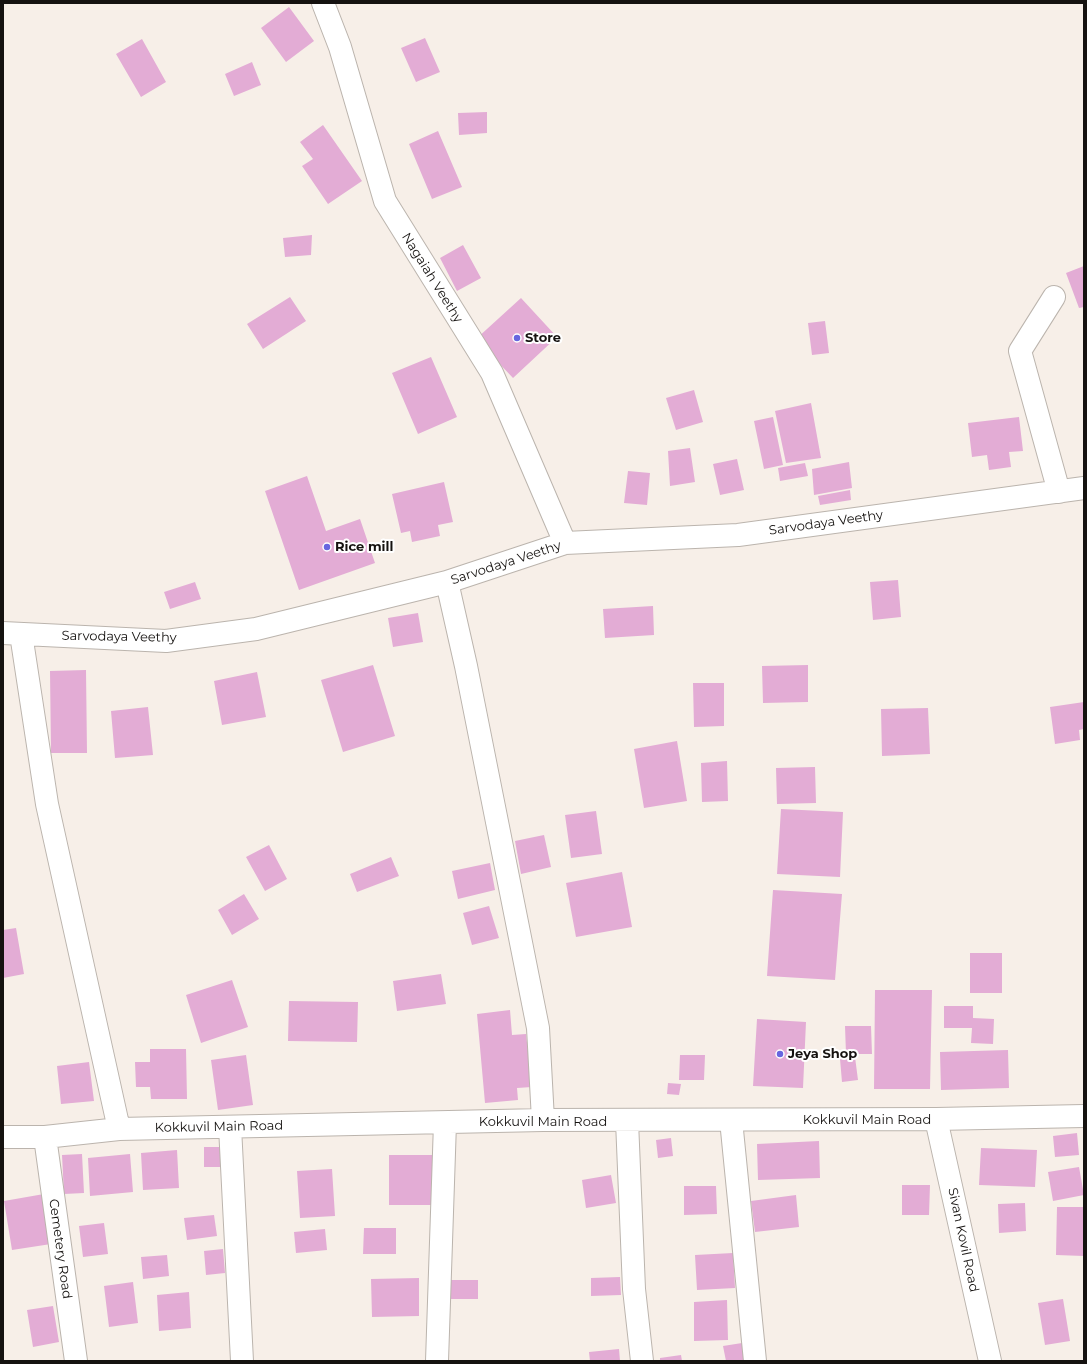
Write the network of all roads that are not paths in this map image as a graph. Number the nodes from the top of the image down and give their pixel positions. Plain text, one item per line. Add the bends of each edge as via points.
1 (323, 3) edge
2 (1054, 297) dead end
3 (1084, 488) edge
4 (1059, 492) junction
5 (565, 543) junction
6 (447, 582) junction
7 (12, 634) edge
8 (1084, 1116) edge
9 (936, 1119) junction
10 (542, 1120) junction
11 (731, 1120) junction
12 (627, 1121) junction
13 (445, 1123) junction
14 (230, 1127) junction
15 (119, 1129) junction
16 (3, 1137) edge
17 (45, 1137) junction
18 (76, 1361) edge
19 (242, 1361) edge
20 (437, 1361) edge
21 (642, 1361) edge
22 (755, 1361) edge
23 (990, 1361) edge

1 - 5 street, Nagaiah Veethy via 340,48 384,201 492,373
2 - 4 street via 1020,350
3 - 4 street, Sarvodaya Veethy
4 - 5 street, Sarvodaya Veethy via 738,535
5 - 6 street, Sarvodaya Veethy
6 - 7 street, Sarvodaya Veethy via 256,629 166,641
6 - 10 street via 538,1028
7 - 15 street
8 - 9 street, Kokkuvil Main Road
9 - 11 street, Kokkuvil Main Road
9 - 23 street, Sivan Kovil Road
10 - 12 street, Kokkuvil Main Road
10 - 13 street, Kokkuvil Main Road
11 - 12 street, Kokkuvil Main Road
11 - 22 street
12 - 21 street via 634,1289
13 - 14 street, Kokkuvil Main Road
13 - 20 street
14 - 15 street, Kokkuvil Main Road
14 - 19 street
15 - 17 street, Kokkuvil Main Road
16 - 17 street, Kokkuvil Main Road
17 - 18 street, Cemetery Road

